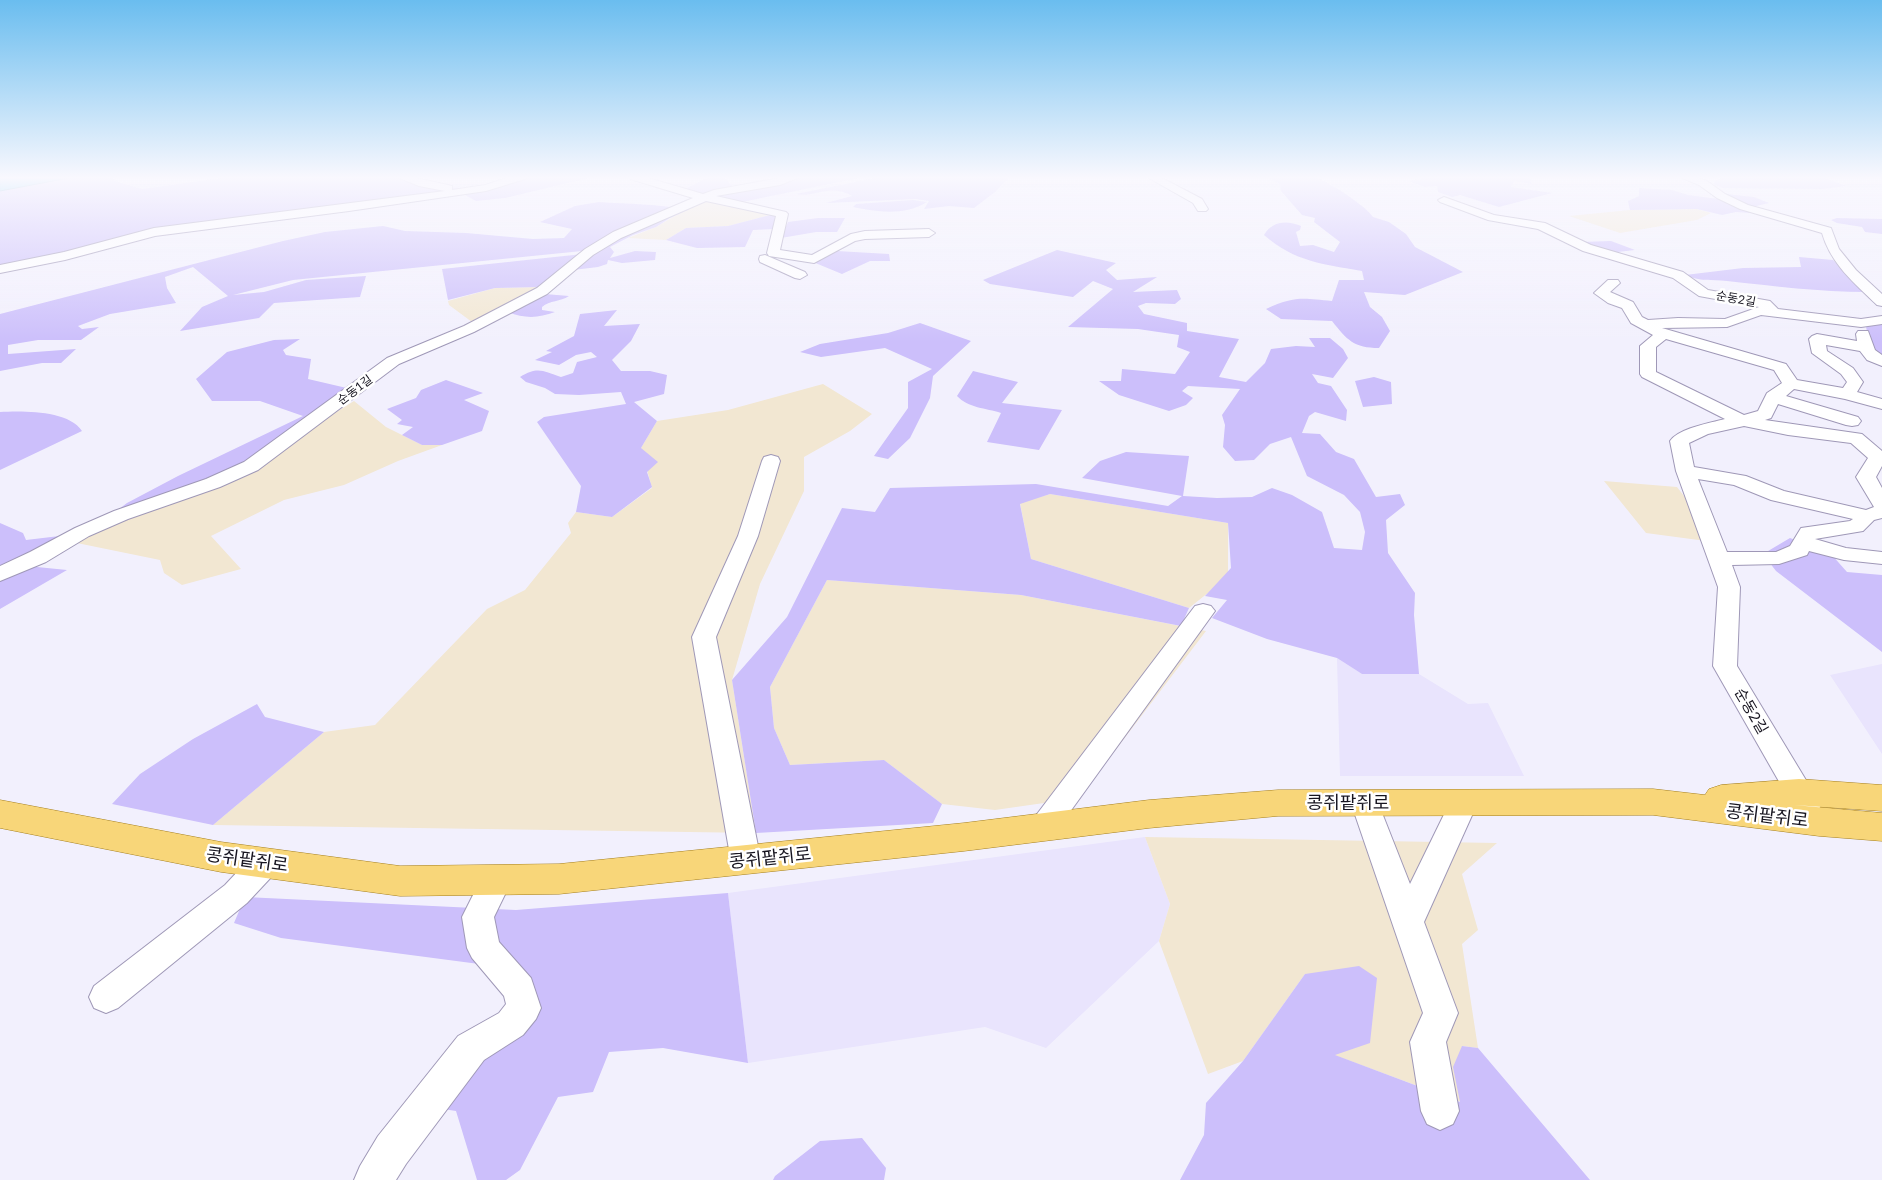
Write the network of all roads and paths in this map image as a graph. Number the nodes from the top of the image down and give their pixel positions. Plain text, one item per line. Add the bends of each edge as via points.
1 (154, 232) edge
2 (621, 232) edge
3 (778, 232) edge
4 (1553, 232) edge
5 (1827, 232) edge
6 (928, 233) dead end
7 (773, 253) junction
8 (0, 270) edge
9 (800, 275) dead end
10 (1613, 283) dead end
11 (1882, 302) edge
12 (1773, 312) junction
13 (1882, 320) edge
14 (1861, 323) junction
15 (1655, 329) junction
16 (1865, 347) junction
17 (1882, 361) edge
18 (1791, 384) junction
19 (1847, 394) junction
20 (1773, 397) junction
21 (1882, 404) edge
22 (1742, 421) junction
23 (1859, 425) junction
24 (771, 461) dead end
25 (1685, 471) junction
26 (1877, 510) edge
27 (1803, 542) junction
28 (1882, 558) edge
29 (1720, 559) junction
30 (0, 574) edge
31 (1204, 611) dead end
32 (1800, 792) junction
33 (1464, 802) junction
34 (1653, 802) junction
35 (1365, 803) junction
36 (0, 814) edge
37 (1876, 817) edge
38 (1819, 822) junction
39 (1044, 826) junction
40 (746, 861) junction
41 (265, 863) junction
42 (496, 880) junction
43 (1408, 922) junction
44 (106, 998) dead end
45 (1440, 1111) dead end
46 (374, 1180) edge

1 - 8 street
2 - 30 street, 순동1길 via 589,252 542,291 469,330 393,361 251,466 82,532
3 - 7 street
4 - 12 street, 순동2길 via 1586,248 1678,275 1704,293 1765,304
5 - 11 street via 1833,249 1851,273
6 - 7 street via 864,235 814,259
7 - 9 street via 762,258
10 - 15 street via 1601,292 1628,305 1636,320
12 - 14 street, 순동2길
12 - 15 street, 순동2길 via 1760,311 1727,323 1678,322
13 - 14 street, 순동2길
14 - 16 street
15 - 18 street via 1780,367
15 - 22 street, 순동2길 via 1648,346 1648,374
16 - 17 street via 1869,355
16 - 19 street via 1817,339 1820,353 1848,371 1855,382
18 - 19 street
18 - 20 street, 순동2길
19 - 21 street
20 - 22 street, 순동2길 via 1765,414
20 - 23 street
22 - 23 street, 순동2길 via 1788,430
22 - 25 street, 순동2길 via 1702,430 1679,441
23 - 26 street via 1878,457 1866,477
24 - 40 street via 748,536 704,637
25 - 26 street via 1739,480 1778,496
25 - 29 street, 순동2길
26 - 27 street via 1856,527 1808,532
27 - 28 street via 1844,554
27 - 29 street via 1799,550 1779,558
29 - 32 street, 순동2길 via 1729,586 1725,666
31 - 39 street
32 - 34 main road, 콩쥐팥쥐로
32 - 37 main road, 콩쥐팥쥐로
32 - 38 street, 순동2길
33 - 34 main road, 콩쥐팥쥐로
33 - 35 main road, 콩쥐팥쥐로
33 - 43 street
34 - 38 main road, 콩쥐팥쥐로
35 - 39 main road, 콩쥐팥쥐로 via 1278,803
35 - 43 street
36 - 41 main road, 콩쥐팥쥐로
37 - 38 main road, 콩쥐팥쥐로
39 - 40 main road, 콩쥐팥쥐로 via 964,838
40 - 42 main road, 콩쥐팥쥐로 via 559,879
41 - 42 main road, 콩쥐팥쥐로 via 400,880
41 - 44 street via 236,894
42 - 46 street via 478,918 484,948 519,989 524,1008 511,1024 471,1048 392,1150
43 - 45 street via 1441,1013 1428,1042

